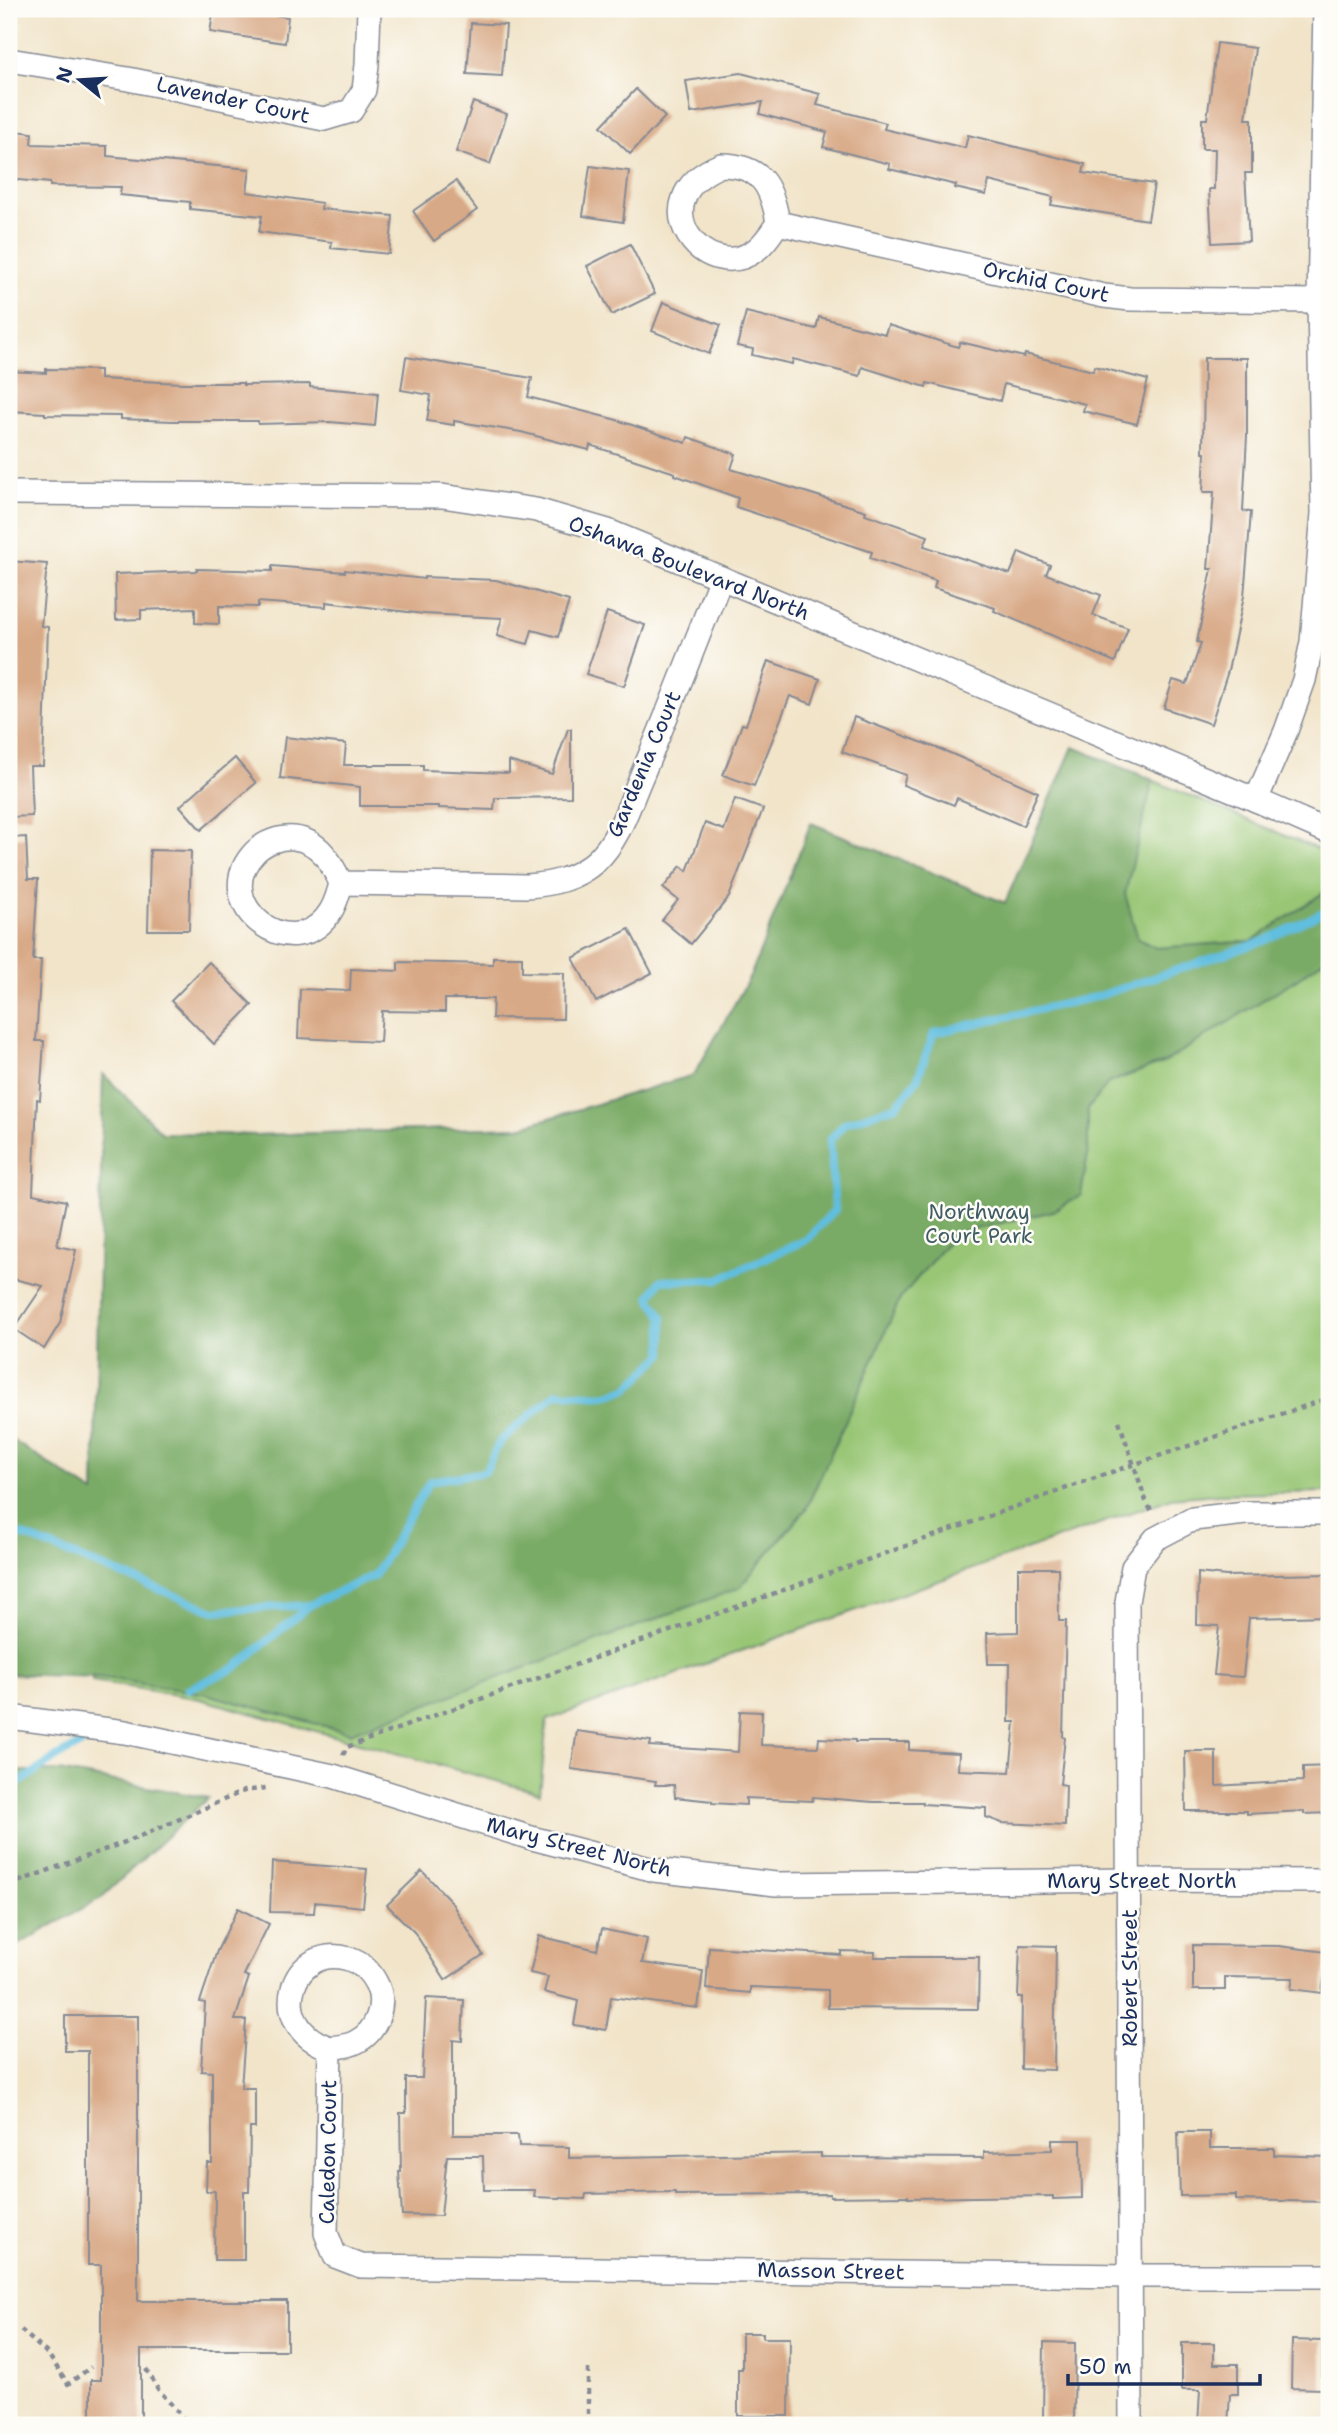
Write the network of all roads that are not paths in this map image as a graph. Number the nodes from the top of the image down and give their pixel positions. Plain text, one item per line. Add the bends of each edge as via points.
1 (369, 9) edge
2 (1325, 9) edge
3 (9, 60) edge
4 (778, 223) junction
5 (1319, 301) junction
6 (9, 493) edge
7 (1326, 512) edge
8 (721, 578) junction
9 (1256, 800) junction
10 (1329, 832) edge
11 (341, 883) junction
12 (1329, 1513) edge
13 (9, 1717) edge
14 (1130, 1880) junction
15 (1329, 1881) edge
16 (330, 2048) dead end
17 (335, 2256) joint
18 (1130, 2276) junction
19 (1329, 2276) edge
20 (1131, 2425) edge

1 - 3 street, Lavender Court via 364,90 351,111 324,119
2 - 5 street
4 - 4 street via 772,193 764,180 737,165 703,172 684,194 684,230 713,257 746,256
4 - 5 street, Orchid Court via 1104,296
5 - 7 street
6 - 8 street, Oshawa Boulevard North via 442,496 536,510 608,531
7 - 9 street via 1304,680
8 - 9 street, Oshawa Boulevard North
8 - 11 street, Gardenia Court via 618,830 585,870 549,884 527,886
9 - 10 street, Oshawa Boulevard North
11 - 11 street via 317,846 285,837 259,848 249,858 240,886 247,910 257,923 276,933 292,934 321,923 332,909
12 - 14 street, Robert Street via 1246,1513 1193,1519 1160,1536 1133,1567 1127,1602
13 - 14 street, Mary Street North via 125,1732 333,1776 528,1837 654,1870 776,1884
14 - 15 street, Mary Street North
14 - 18 street, Robert Street
16 - 17 street, Caledon Court via 326,2233
17 - 18 street, Masson Street via 361,2266
18 - 19 street, Masson Street
18 - 20 street, Robert Street

